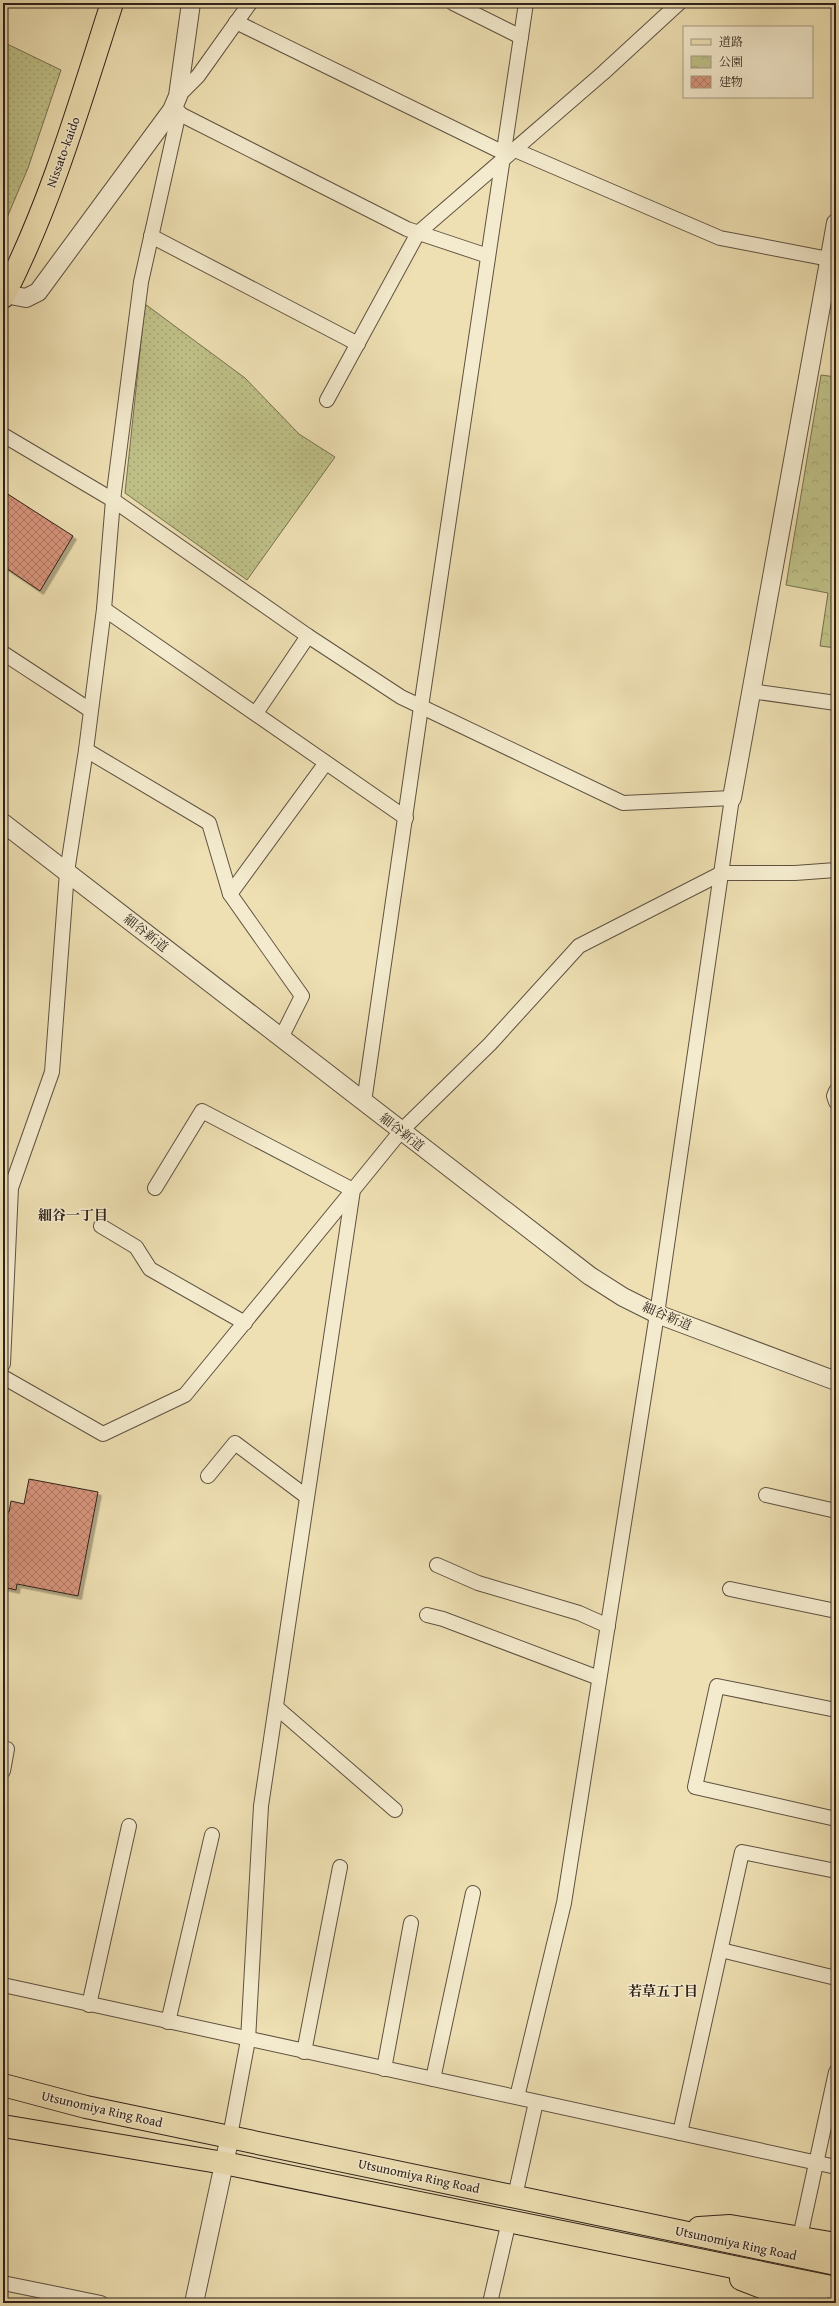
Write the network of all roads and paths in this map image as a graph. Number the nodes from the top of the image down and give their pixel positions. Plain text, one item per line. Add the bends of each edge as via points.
1 (112, 3) edge
2 (191, 3) edge
3 (250, 3) edge
4 (453, 3) edge
5 (526, 3) edge
6 (679, 3) edge
7 (236, 22) junction
8 (521, 37) junction
9 (176, 106) junction
10 (508, 154) junction
11 (836, 223) edge
12 (418, 233) junction
13 (151, 236) junction
14 (488, 256) junction
15 (830, 259) junction
16 (4, 295) edge
17 (358, 344) junction
18 (327, 400) dead end
19 (3, 435) edge
20 (113, 500) junction
21 (104, 610) junction
22 (308, 636) junction
23 (3, 654) edge
24 (751, 691) junction
25 (836, 703) edge
26 (421, 707) junction
27 (90, 710) junction
28 (256, 713) junction
29 (86, 750) junction
30 (325, 764) junction
31 (732, 798) junction
32 (406, 818) junction
33 (3, 823) edge
34 (836, 870) edge
35 (67, 872) junction
36 (722, 873) junction
37 (230, 894) junction
38 (281, 1038) junction
39 (836, 1091) edge
40 (364, 1102) junction
41 (836, 1102) edge
42 (401, 1131) junction
43 (155, 1188) dead end
44 (353, 1190) junction
45 (101, 1226) dead end
46 (6, 1241) edge
47 (657, 1314) junction
48 (245, 1323) junction
49 (3, 1364) edge
50 (3, 1377) edge
51 (836, 1381) edge
52 (208, 1476) dead end
53 (766, 1495) dead end
54 (307, 1497) junction
55 (836, 1510) edge
56 (437, 1565) dead end
57 (730, 1589) dead end
58 (836, 1611) edge
59 (427, 1615) dead end
60 (608, 1626) junction
61 (600, 1678) junction
62 (276, 1707) junction
63 (836, 1710) edge
64 (7, 1749) dead end
65 (3, 1771) edge
66 (395, 1810) dead end
67 (836, 1819) edge
68 (129, 1826) dead end
69 (212, 1835) dead end
70 (340, 1866) dead end
71 (836, 1871) edge
72 (473, 1893) dead end
73 (411, 1923) dead end
74 (721, 1950) junction
75 (836, 1978) edge
76 (3, 1985) edge
77 (89, 2005) junction
78 (168, 2022) junction
79 (248, 2040) junction
80 (304, 2052) junction
81 (384, 2069) junction
82 (836, 2072) edge
83 (433, 2079) junction
84 (3, 2085) edge
85 (517, 2097) junction
86 (536, 2102) junction
87 (3, 2126) edge
88 (680, 2133) junction
89 (230, 2136) junction
90 (224, 2163) junction
91 (817, 2163) junction
92 (836, 2167) edge
93 (515, 2196) junction
94 (509, 2221) junction
95 (672, 2230) junction
96 (800, 2237) junction
97 (836, 2244) edge
98 (706, 2261) junction
99 (836, 2264) edge
100 (3, 2283) edge
101 (836, 2288) edge
102 (784, 2299) edge
103 (101, 2303) edge
104 (194, 2303) edge
105 (490, 2303) edge
106 (818, 2303) edge

1 - 16 main road, Nissato-kaido via 68,143
2 - 9 street
3 - 7 street
4 - 8 street
5 - 8 street
6 - 10 street
7 - 9 street
7 - 10 street
8 - 10 street
9 - 12 street
9 - 13 street
9 - 16 street via 38,292 26,298
10 - 12 street
10 - 14 street
10 - 15 street via 720,238
11 - 15 street
12 - 14 street
12 - 17 street
13 - 17 street
13 - 20 street via 141,282
14 - 26 street
15 - 24 street
17 - 18 street
19 - 20 street
20 - 21 street
20 - 22 street
21 - 27 street
21 - 28 street
22 - 26 street via 401,697
22 - 28 street
23 - 27 street
24 - 25 street
24 - 31 street
26 - 31 street via 623,803
26 - 32 street
27 - 29 street
28 - 30 street
29 - 35 street
29 - 37 street via 208,823
30 - 32 street
30 - 37 street
31 - 36 street
32 - 40 street
33 - 35 street, 細谷新道
34 - 36 street
35 - 38 street, 細谷新道
35 - 46 street via 52,1072 11,1188
36 - 42 street via 579,946 490,1044
36 - 47 street
37 - 38 street via 302,996
38 - 40 street, 細谷新道
39 - 41 street
40 - 42 street, 細谷新道
42 - 44 street
42 - 47 street, 細谷新道 via 590,1276
43 - 44 street via 202,1111
44 - 48 street
44 - 54 street
45 - 48 street via 136,1247 150,1269
46 - 49 street
47 - 51 street, 細谷新道
47 - 60 street
48 - 50 street via 185,1395 103,1434
52 - 54 street via 235,1442
53 - 55 street
54 - 62 street
56 - 60 street via 478,1583 579,1613
57 - 58 street
59 - 61 street
60 - 61 street
61 - 85 street via 564,1903
62 - 66 street
62 - 79 street via 261,1806
63 - 67 street via 717,1686 695,1787
64 - 65 street
68 - 77 street
69 - 78 street
70 - 80 street
71 - 74 street via 742,1852
72 - 83 street
73 - 81 street
74 - 75 street
74 - 88 street
76 - 77 street
77 - 78 street
78 - 79 street
79 - 80 street
79 - 89 street
80 - 81 street
81 - 83 street
82 - 91 street
83 - 85 street
84 - 89 main road, Utsunomiya Ring Road via 86,2107
85 - 86 street
86 - 88 street
86 - 93 street
87 - 90 main road, Utsunomiya Ring Road
88 - 91 street
89 - 90 street
89 - 93 main road, Utsunomiya Ring Road
90 - 94 main road, Utsunomiya Ring Road
90 - 104 street
91 - 92 street
91 - 96 street
93 - 95 main road, Utsunomiya Ring Road
94 - 98 main road, Utsunomiya Ring Road
94 - 105 street
95 - 96 main road via 730,2226
95 - 99 main road, Utsunomiya Ring Road
96 - 97 main road
98 - 101 main road, Utsunomiya Ring Road
98 - 102 main road via 734,2277
100 - 103 street
102 - 106 main road

